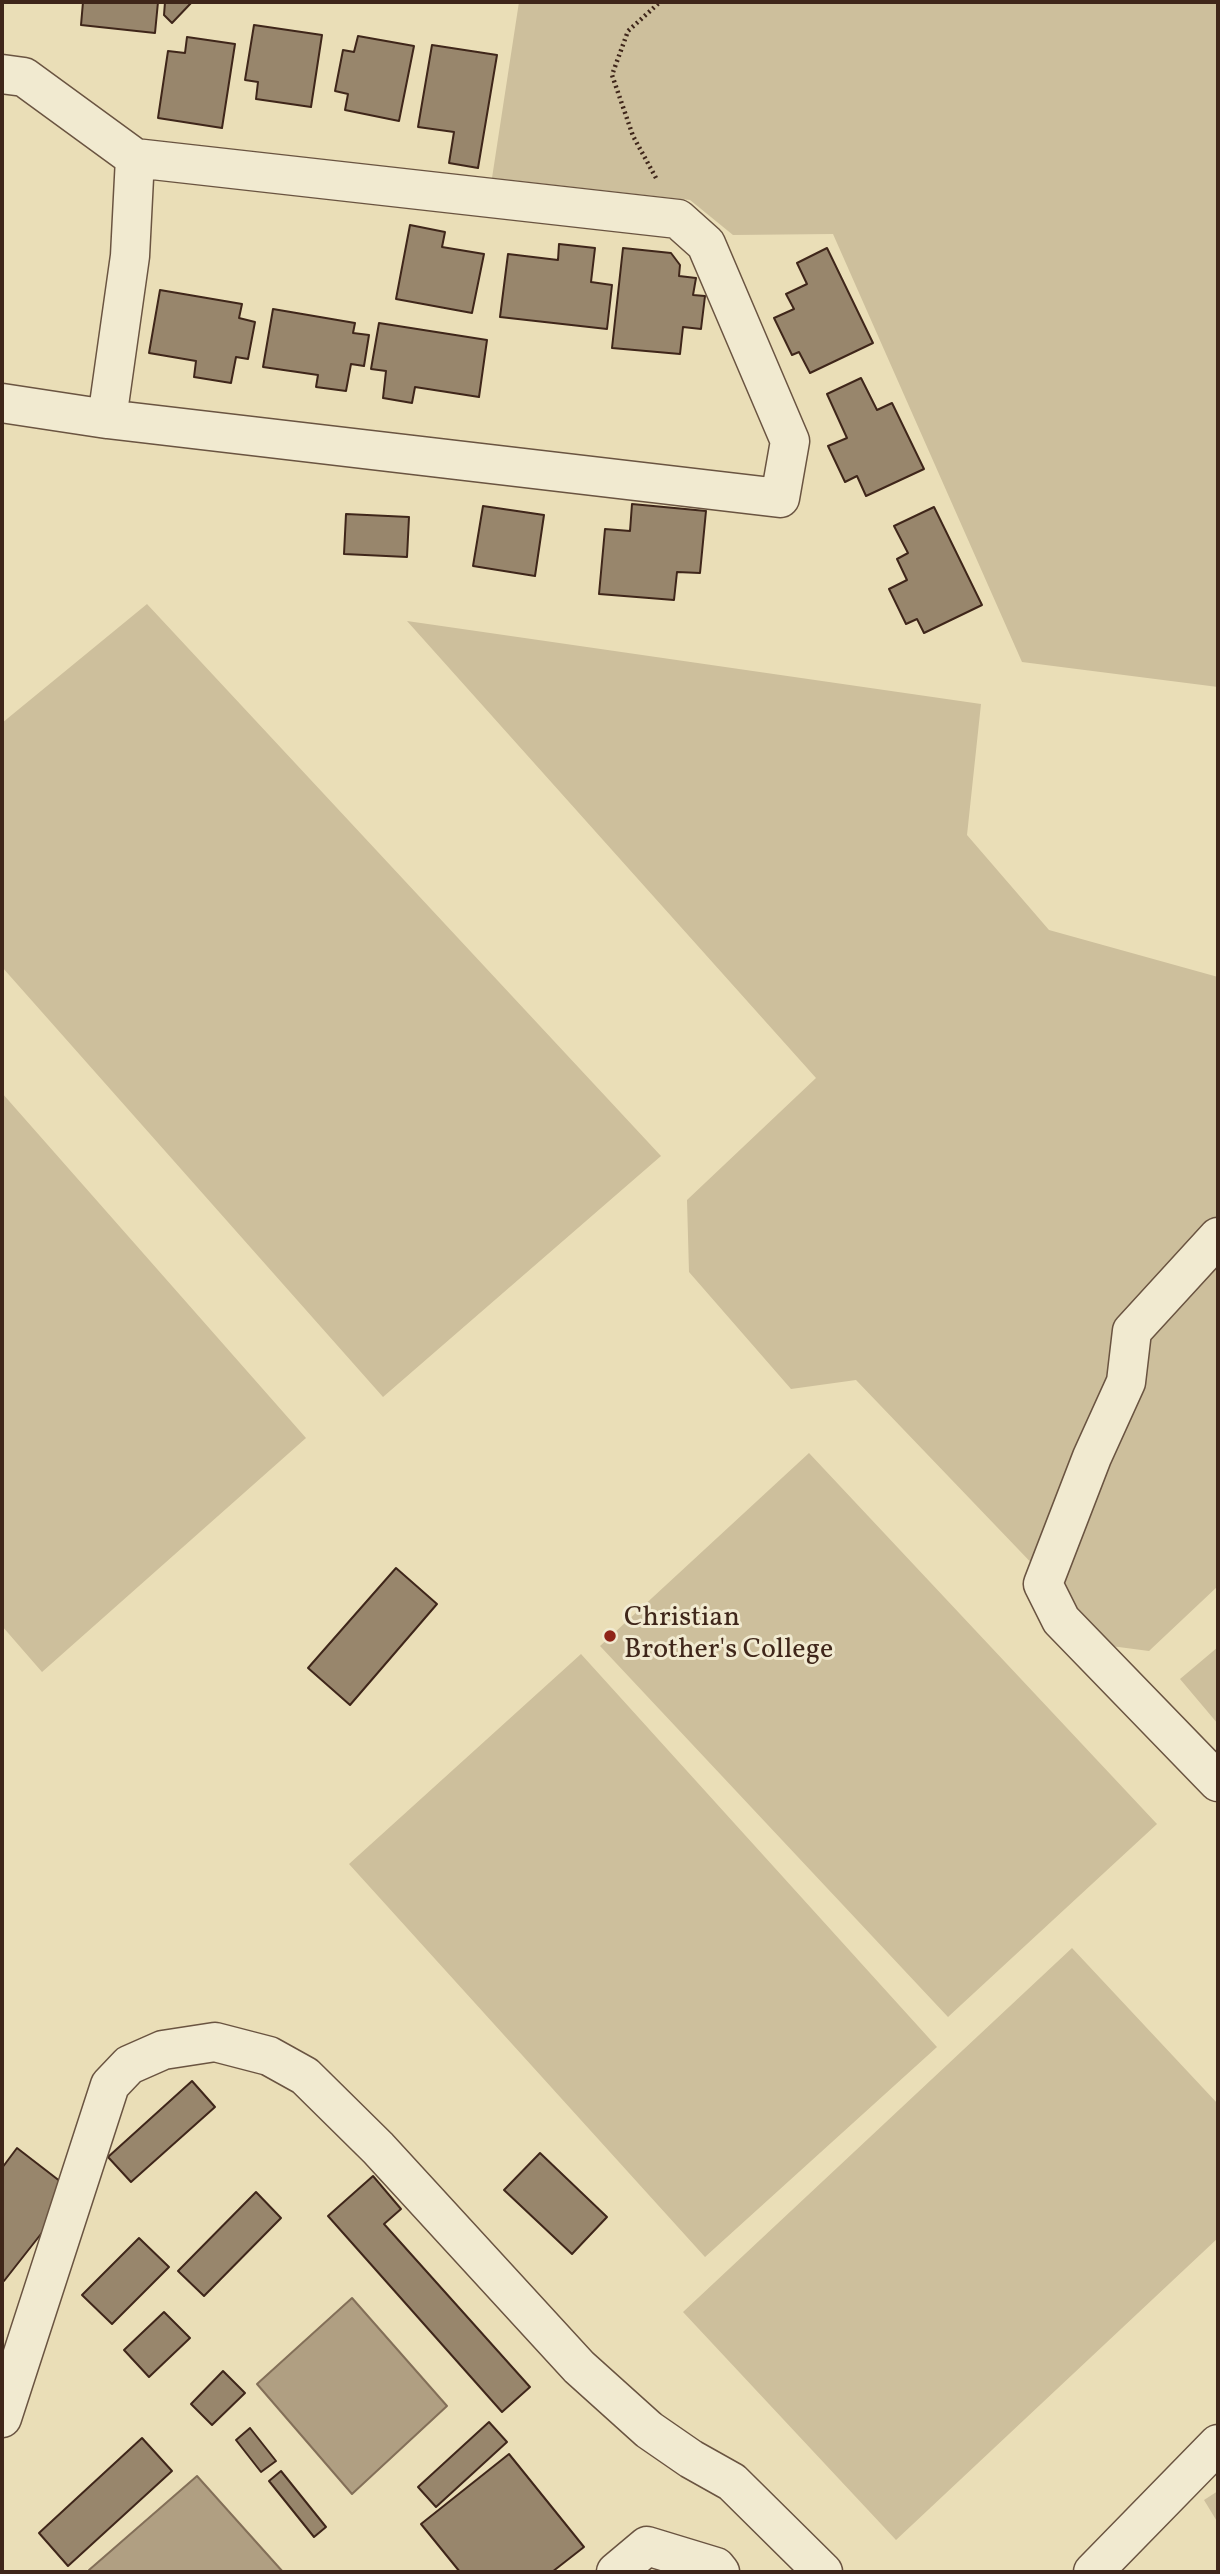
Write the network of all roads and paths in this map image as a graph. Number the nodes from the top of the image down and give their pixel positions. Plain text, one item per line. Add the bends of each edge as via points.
1 (660, 2) edge
2 (2, 74) edge
3 (135, 158) junction
4 (678, 219) junction
5 (2, 403) edge
6 (107, 419) junction
7 (1218, 1237) edge
8 (1218, 1782) edge
9 (2, 2418) edge
10 (1218, 2444) edge
11 (616, 2572) edge
12 (720, 2572) edge
13 (823, 2572) edge
14 (1093, 2572) edge

1 - 4 path via 628,32 612,75 633,136
2 - 3 street via 24,77
3 - 4 street
3 - 6 street via 130,256
4 - 6 street via 706,244 790,441 780,498
5 - 6 street
7 - 8 street via 1132,1331 1126,1382 1091,1457 1043,1584 1061,1620
9 - 13 street via 110,2085 129,2065 163,2050 215,2042 269,2056 305,2076 378,2148 579,2367 649,2430 732,2482
10 - 14 street
11 - 12 street via 647,2546

